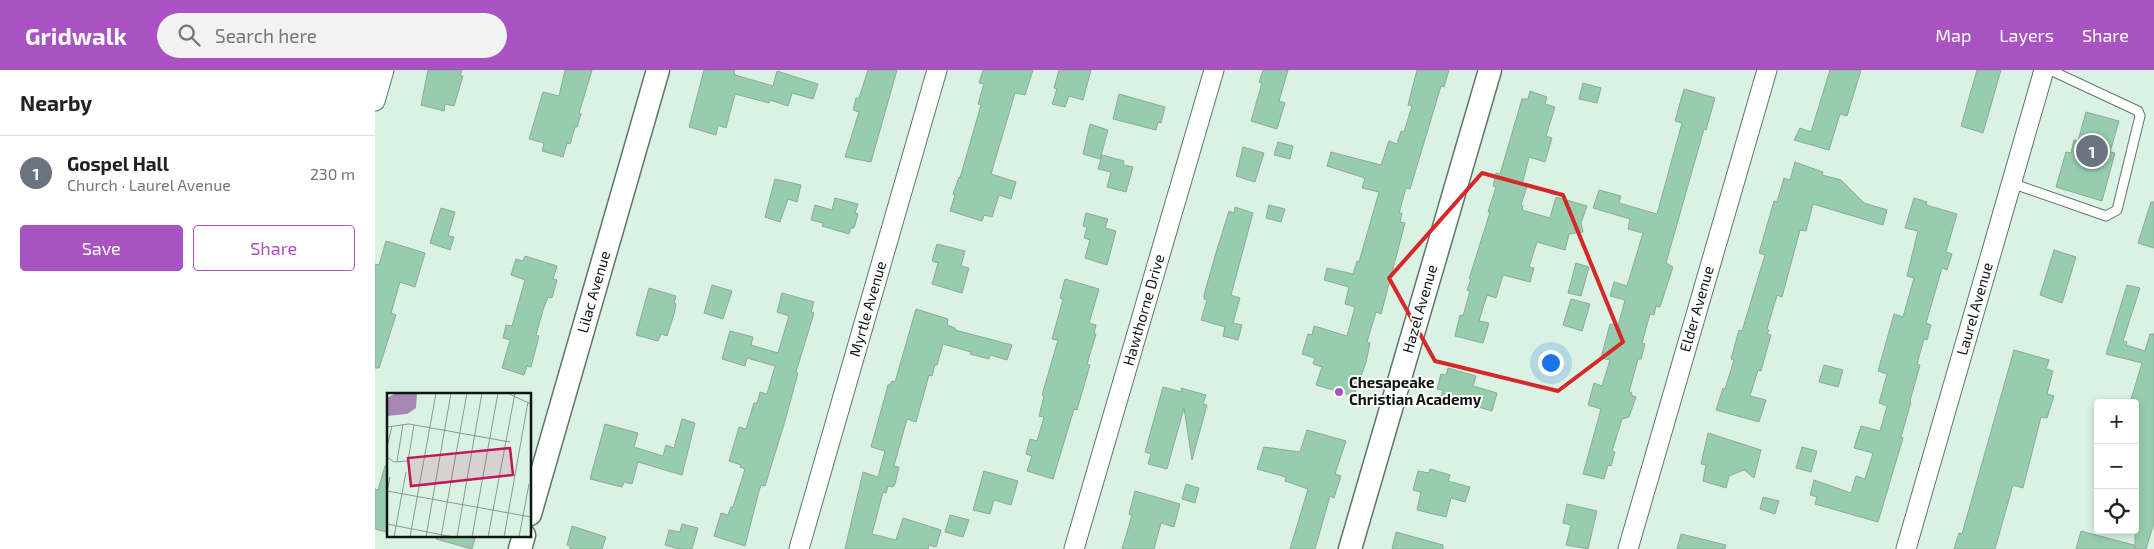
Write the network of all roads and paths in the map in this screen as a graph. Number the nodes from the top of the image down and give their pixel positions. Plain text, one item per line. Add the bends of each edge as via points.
1 (384, 70) edge
2 (658, 70) edge
3 (937, 70) edge
4 (1214, 70) edge
5 (1490, 70) edge
6 (1767, 70) edge
7 (2044, 70) edge
8 (2050, 70) edge
9 (375, 101) edge
10 (2011, 183) junction
11 (531, 511) edge
12 (524, 536) edge
13 (520, 549) edge
14 (799, 549) edge
15 (1074, 549) edge
16 (1351, 549) edge
17 (1628, 549) edge
18 (1906, 549) edge

1 - 9 street
2 - 11 street, Lilac Avenue
3 - 14 street, Myrtle Avenue
4 - 15 street, Hawthorne Drive
5 - 16 street, Hazel Avenue
6 - 17 street, Elder Avenue
7 - 10 street, Laurel Avenue
8 - 10 lane via 2138,110 2141,116 2117,210 2106,216
10 - 18 street, Laurel Avenue
12 - 13 street

